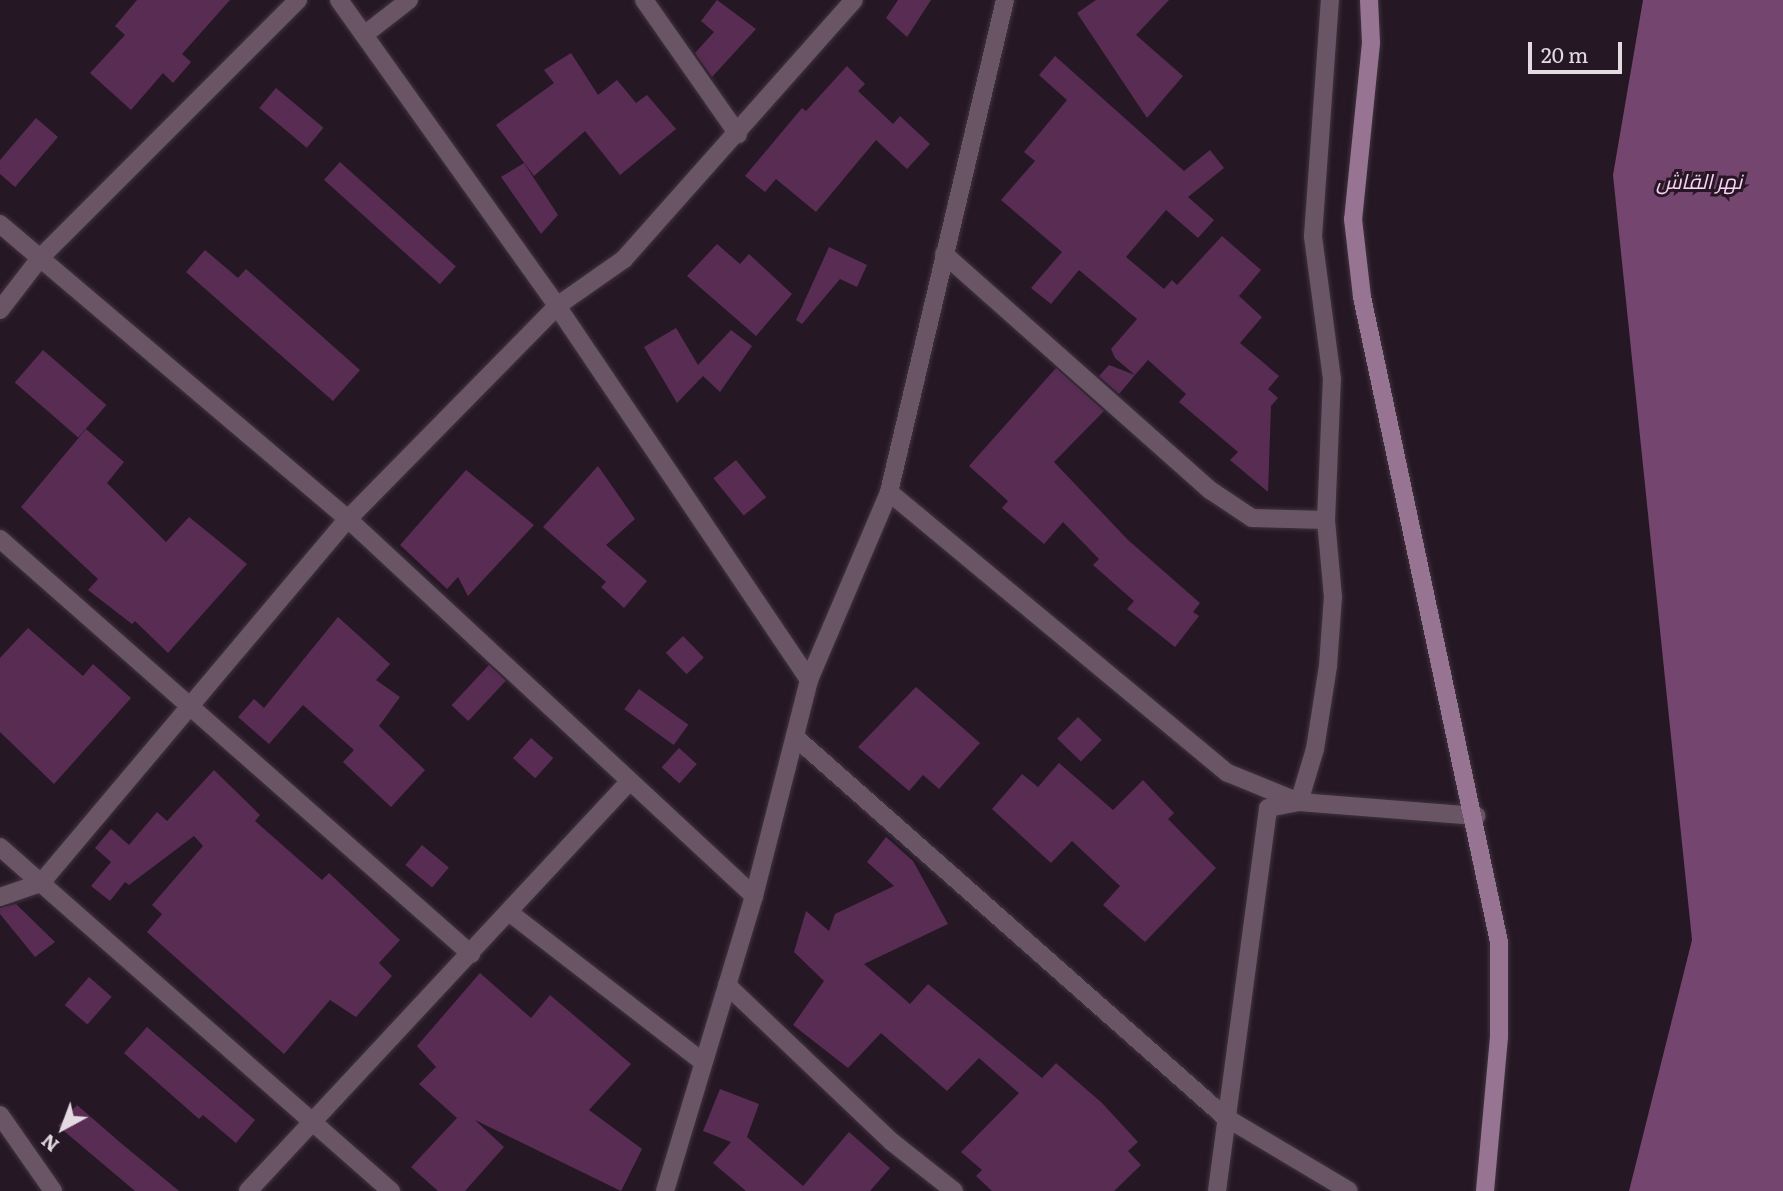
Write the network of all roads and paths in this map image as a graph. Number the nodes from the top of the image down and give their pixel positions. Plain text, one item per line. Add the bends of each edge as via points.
1 (298, 0) edge
2 (339, 0) edge
3 (409, 0) edge
4 (644, 0) edge
5 (854, 0) edge
6 (1006, 0) edge
7 (1330, 0) edge
8 (1369, 0) edge
9 (364, 35) junction
10 (738, 134) junction
11 (0, 224) edge
12 (944, 254) junction
13 (40, 258) junction
14 (557, 306) junction
15 (0, 310) edge
16 (889, 492) junction
17 (348, 519) junction
18 (1326, 520) junction
19 (0, 539) edge
20 (809, 680) junction
21 (189, 710) junction
22 (795, 737) junction
23 (629, 782) junction
24 (1299, 802) junction
25 (1476, 816) junction
26 (0, 847) edge
27 (41, 883) junction
28 (754, 896) junction
29 (0, 897) edge
30 (510, 912) junction
31 (471, 954) junction
32 (727, 985) junction
33 (703, 1062) junction
34 (0, 1115) edge
35 (1225, 1117) junction
36 (313, 1121) junction
37 (53, 1191) edge
38 (248, 1191) edge
39 (391, 1191) edge
40 (665, 1191) edge
41 (954, 1191) edge
42 (1217, 1191) edge
43 (1349, 1191) edge
44 (1485, 1191) edge

1 - 13 street
2 - 9 street
3 - 9 street
4 - 10 street
5 - 10 street
6 - 12 street
7 - 18 street via 1313,236 1332,379
8 - 25 main road via 1371,43 1353,219 1362,297 1376,383
9 - 14 street
10 - 14 street via 624,259
11 - 13 street
12 - 16 street
12 - 18 street via 1210,490 1252,518
13 - 15 street
13 - 17 street
14 - 17 street
14 - 20 street
16 - 20 street
16 - 24 street via 1195,750 1228,773
17 - 21 street
17 - 23 street
18 - 24 street via 1333,597 1328,666 1315,749
19 - 21 street
20 - 22 street
21 - 27 street
21 - 31 street
22 - 28 street
22 - 35 street
23 - 28 street
23 - 30 street
24 - 25 street
24 - 35 street via 1268,808
25 - 44 main road via 1499,942 1499,1037
26 - 27 street
27 - 29 street
27 - 36 street
28 - 32 street
30 - 31 street
30 - 33 street
31 - 36 street
32 - 33 street
32 - 41 street via 892,1142
33 - 40 street
34 - 37 street
35 - 42 street
35 - 43 street
36 - 38 street
36 - 39 street

